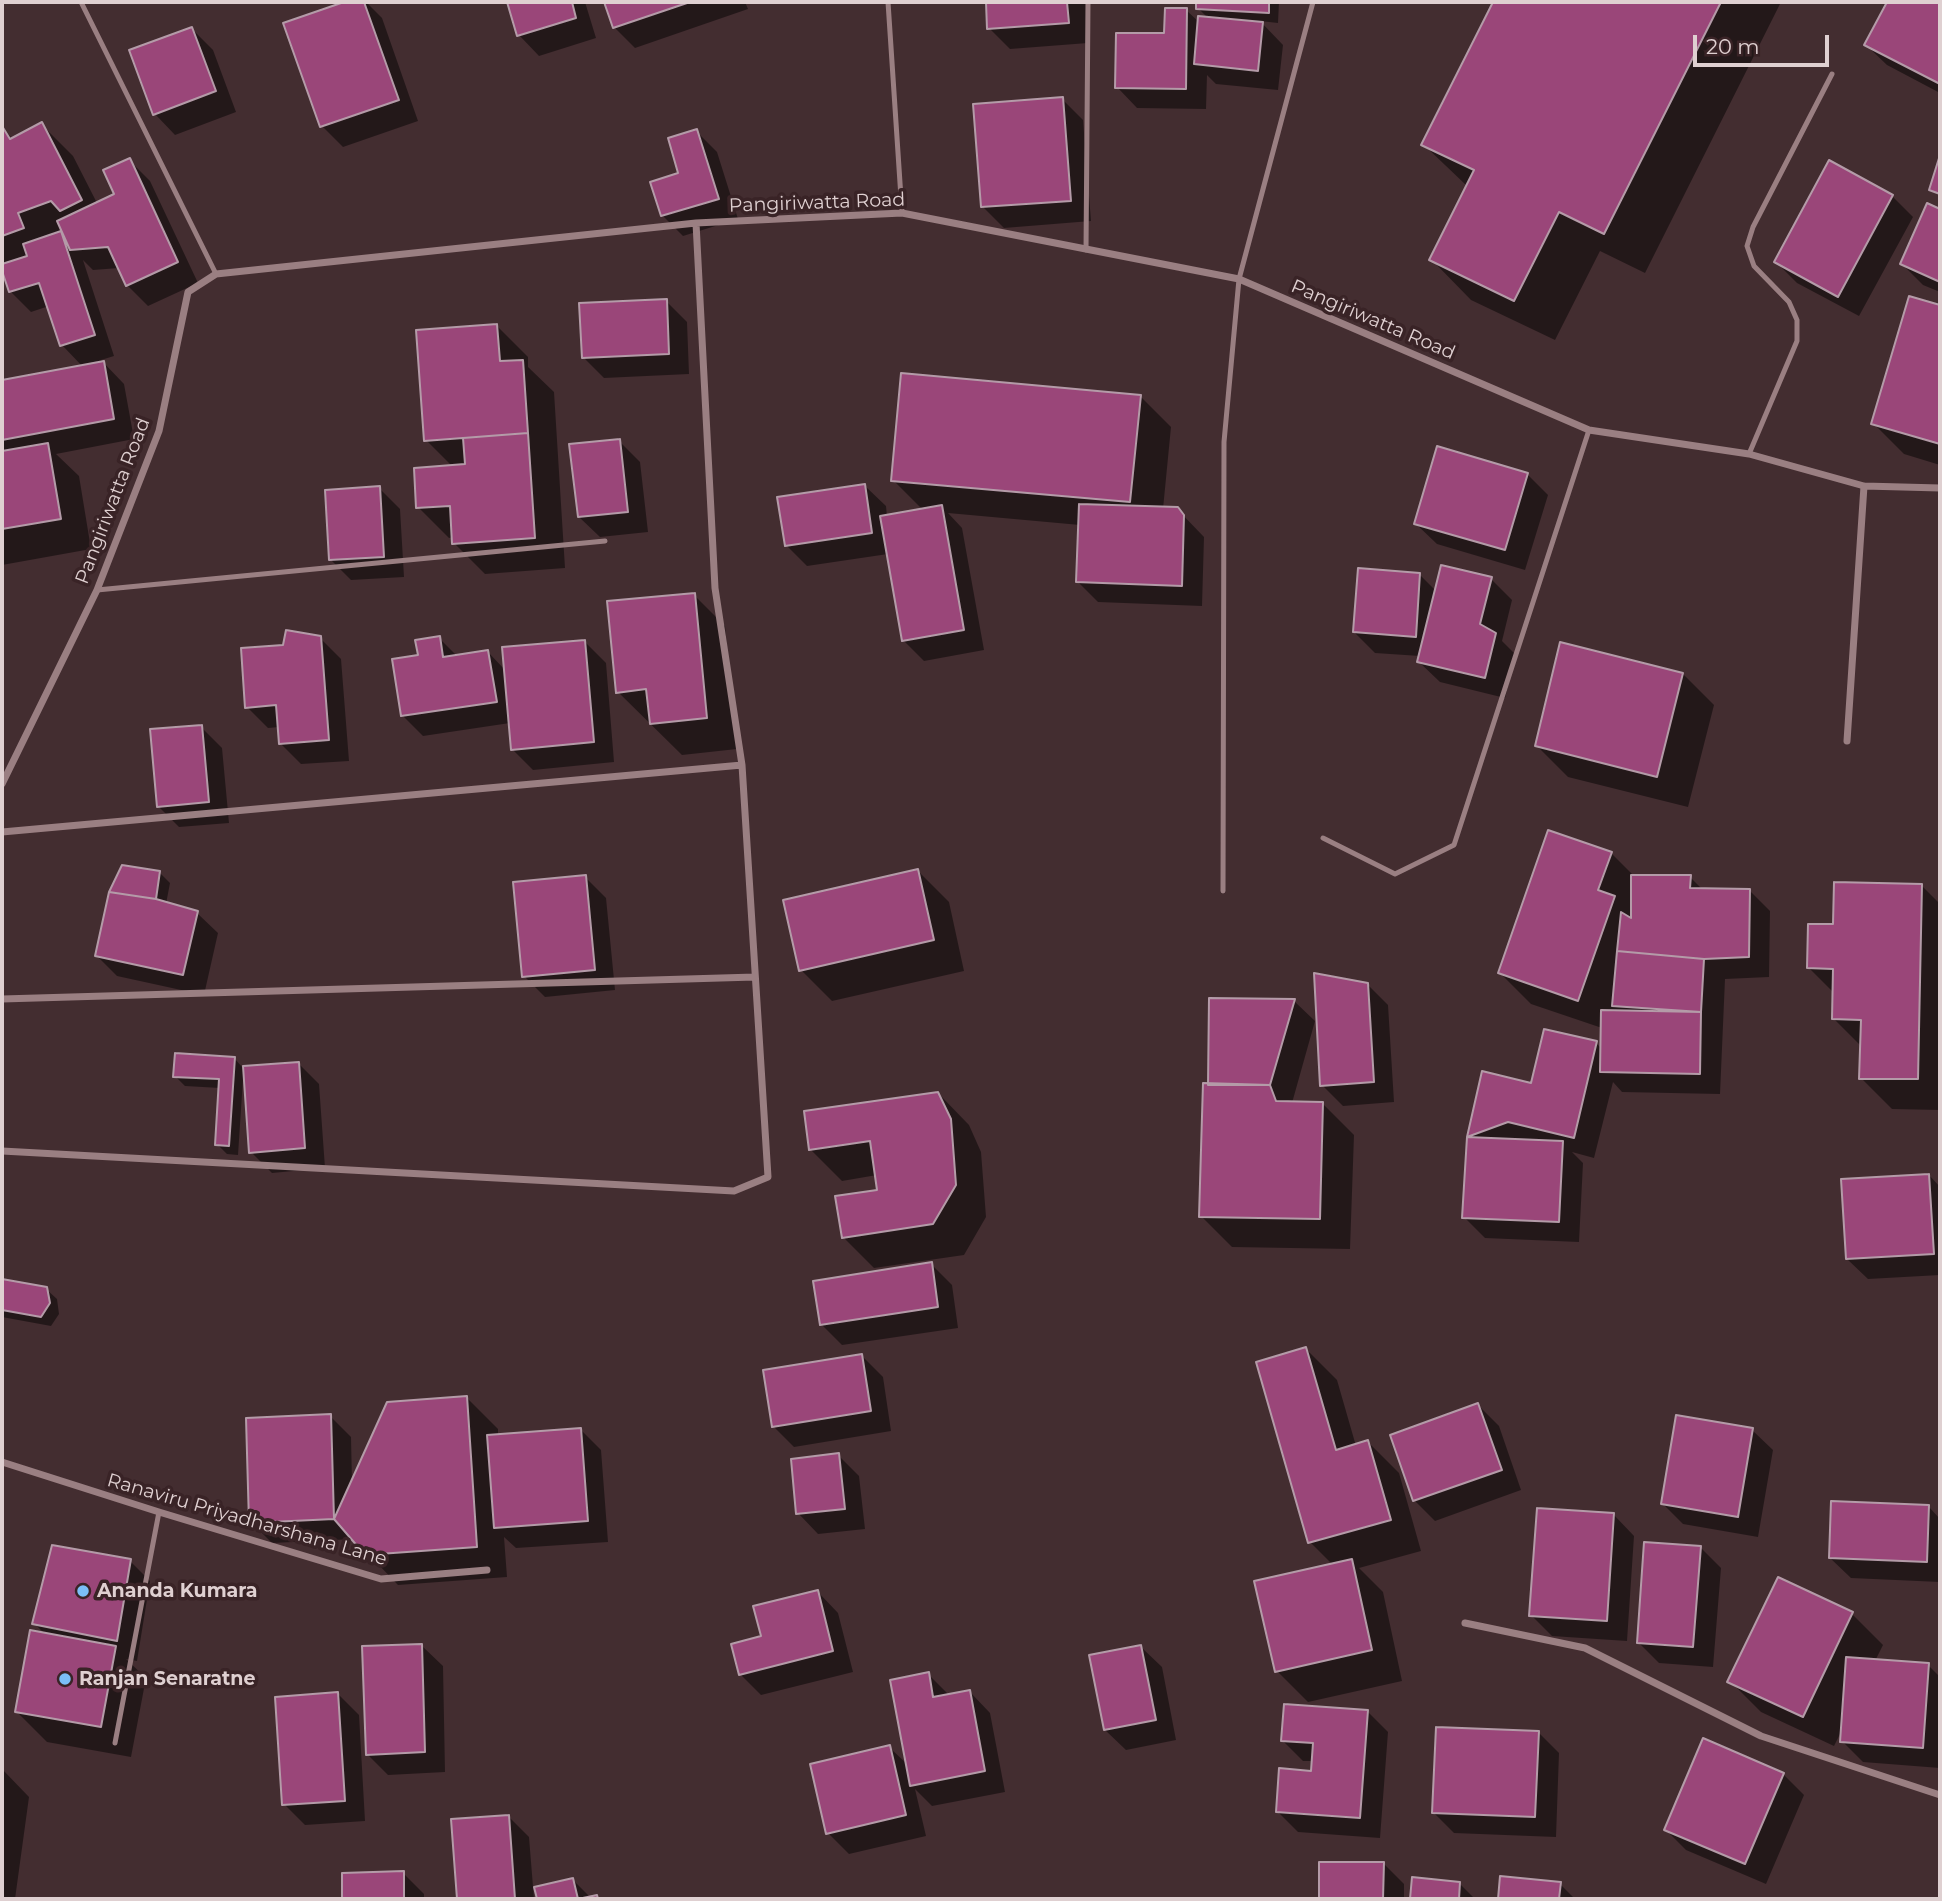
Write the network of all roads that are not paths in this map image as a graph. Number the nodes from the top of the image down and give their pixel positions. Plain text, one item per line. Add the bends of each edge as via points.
1 (81, 2) edge
2 (888, 2) edge
3 (1088, 2) edge
4 (1313, 2) edge
5 (1832, 74) dead end
6 (902, 213) junction
7 (696, 223) junction
8 (1086, 250) junction
9 (216, 274) junction
10 (1239, 279) junction
11 (1589, 430) junction
12 (1749, 453) junction
13 (1864, 486) junction
14 (1940, 488) edge
15 (605, 541) dead end
16 (97, 590) junction
17 (1847, 741) dead end
18 (742, 765) junction
19 (2, 784) edge
20 (2, 832) edge
21 (1323, 838) dead end
22 (1223, 891) dead end
23 (755, 976) junction
24 (2, 999) edge
25 (2, 1151) edge
26 (2, 1462) edge
27 (159, 1512) junction
28 (487, 1570) dead end
29 (1465, 1623) dead end
30 (115, 1743) dead end
31 (1940, 1795) edge

1 - 9 lane
2 - 6 lane
3 - 8 lane
4 - 10 lane
5 - 12 lane via 1747,246 1754,266 1789,302 1797,320 1797,341
6 - 7 street, Pangiriwatta Road
6 - 8 street, Pangiriwatta Road
7 - 9 street, Pangiriwatta Road
7 - 18 street via 715,588
8 - 10 street, Pangiriwatta Road
9 - 16 street, Pangiriwatta Road via 188,292 159,431
10 - 11 street, Pangiriwatta Road
10 - 22 lane via 1224,442
11 - 12 street, Pangiriwatta Road
11 - 21 lane via 1454,845 1395,874
12 - 13 street, Pangiriwatta Road
13 - 14 street, Pangiriwatta Road
13 - 17 street
15 - 16 lane
16 - 19 street, Pangiriwatta Road
18 - 20 street
18 - 23 street
23 - 24 street
23 - 25 street via 768,1177 734,1191
26 - 27 street, Ranaviru Priyadharshana Lane
27 - 28 street, Ranaviru Priyadharshana Lane via 381,1579
27 - 30 lane
29 - 31 street via 1585,1648 1761,1736

